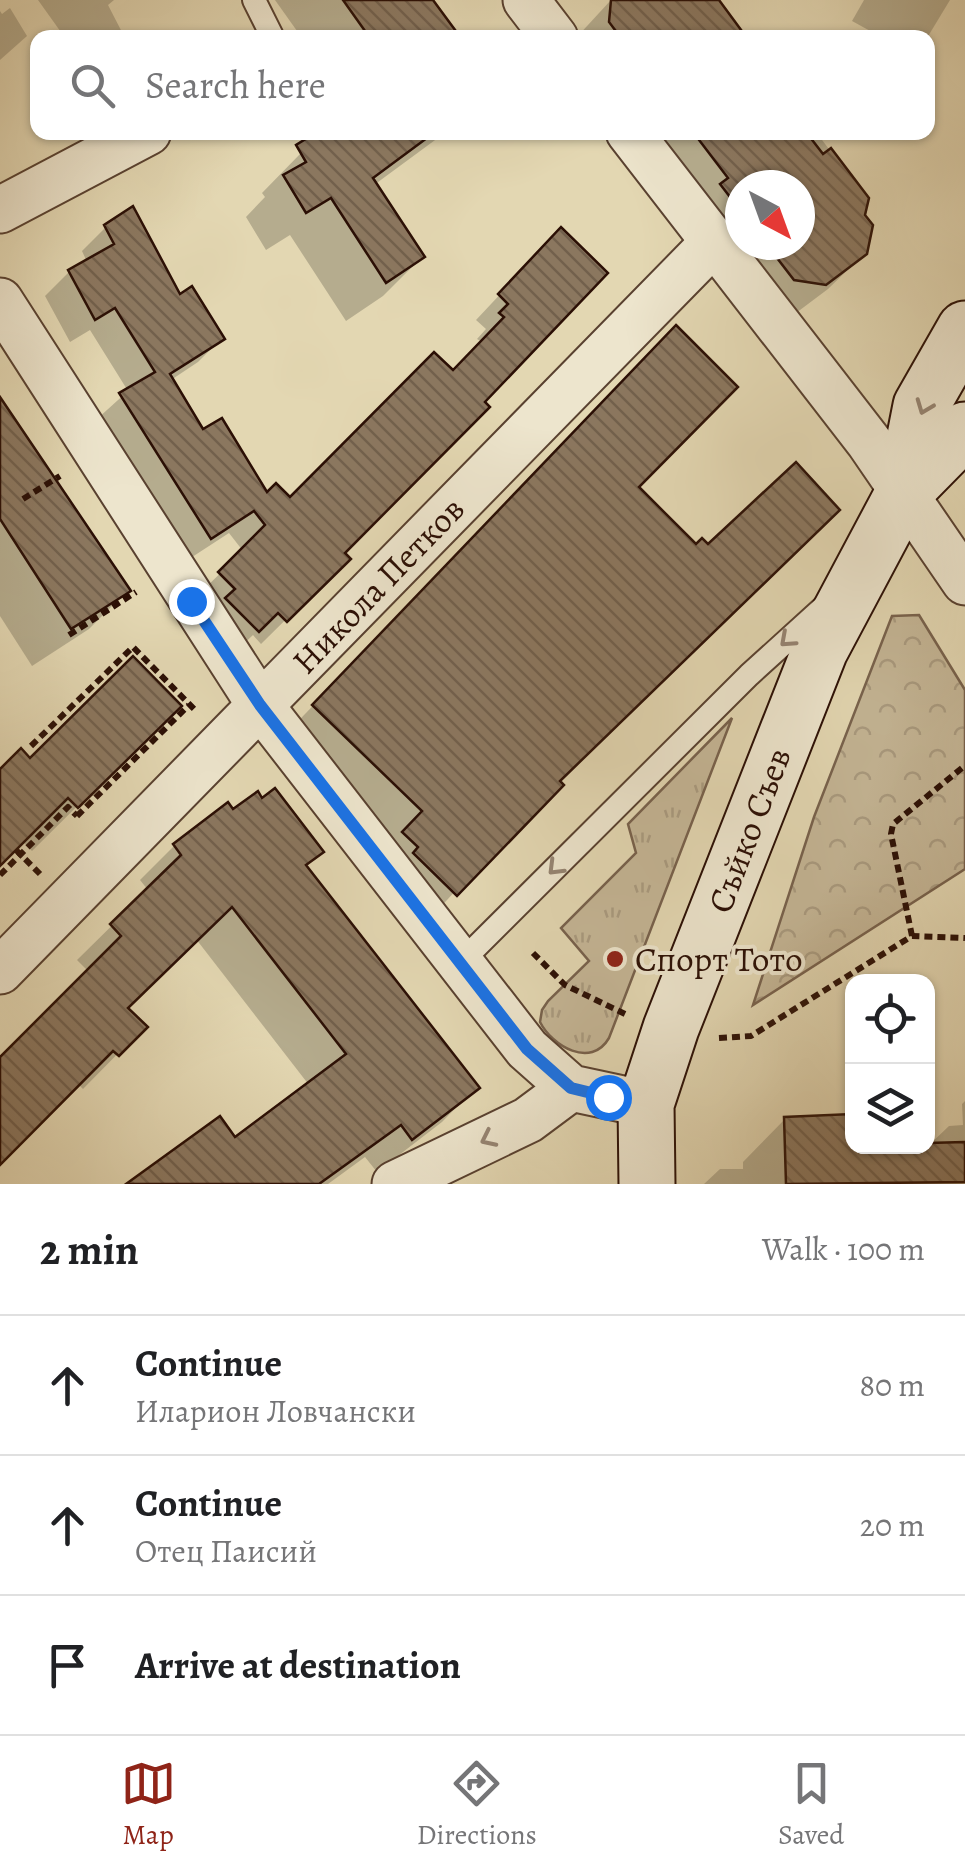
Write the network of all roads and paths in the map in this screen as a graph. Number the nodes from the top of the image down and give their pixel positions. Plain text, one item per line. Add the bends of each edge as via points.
1 (254, 0) edge
2 (526, 0) edge
3 (269, 30) edge
4 (549, 30) edge
5 (133, 140) edge
6 (635, 140) edge
7 (0, 210) edge
8 (714, 242) junction
9 (0, 302) edge
10 (965, 330) edge
11 (965, 430) edge
12 (63, 474) dead end
13 (904, 492) junction
14 (23, 499) dead end
15 (860, 575) junction
16 (965, 582) edge
17 (138, 591) dead end
18 (69, 635) dead end
19 (260, 705) junction
20 (31, 746) dead end
21 (962, 768) dead end
22 (68, 807) dead end
23 (77, 816) dead end
24 (18, 852) junction
25 (0, 875) edge
26 (48, 881) dead end
27 (912, 936) junction
28 (965, 938) edge
29 (532, 954) dead end
30 (460, 962) junction
31 (0, 971) edge
32 (631, 1017) dead end
33 (710, 1038) dead end
34 (571, 1088) junction
35 (646, 1104) junction
36 (396, 1184) edge
37 (647, 1184) edge

1 - 3 lane
2 - 4 street
5 - 7 street
6 - 8 street
8 - 13 street
8 - 19 street, Никола Петков
9 - 19 street
10 -> 13 street, Съйко Съев via 921,406
11 - 13 street, Съйко Съев
12 - 14 path
13 - 15 street, Съйко Съев
13 - 16 street
15 -> 30 lane via 748,675
15 - 35 street, Съйко Съев via 820,650
17 - 18 path
19 - 30 street
19 - 31 street, Никола Петков
20 - 23 path via 133,646 189,705
21 - 27 path via 892,824
22 - 24 path
24 - 25 path
24 - 26 path
27 - 28 path
27 - 33 path via 751,1036
29 - 32 path via 565,985
30 - 34 street via 527,1049
34 - 35 street
34 -> 36 street via 528,1120
35 - 37 street, Съйко Съев

